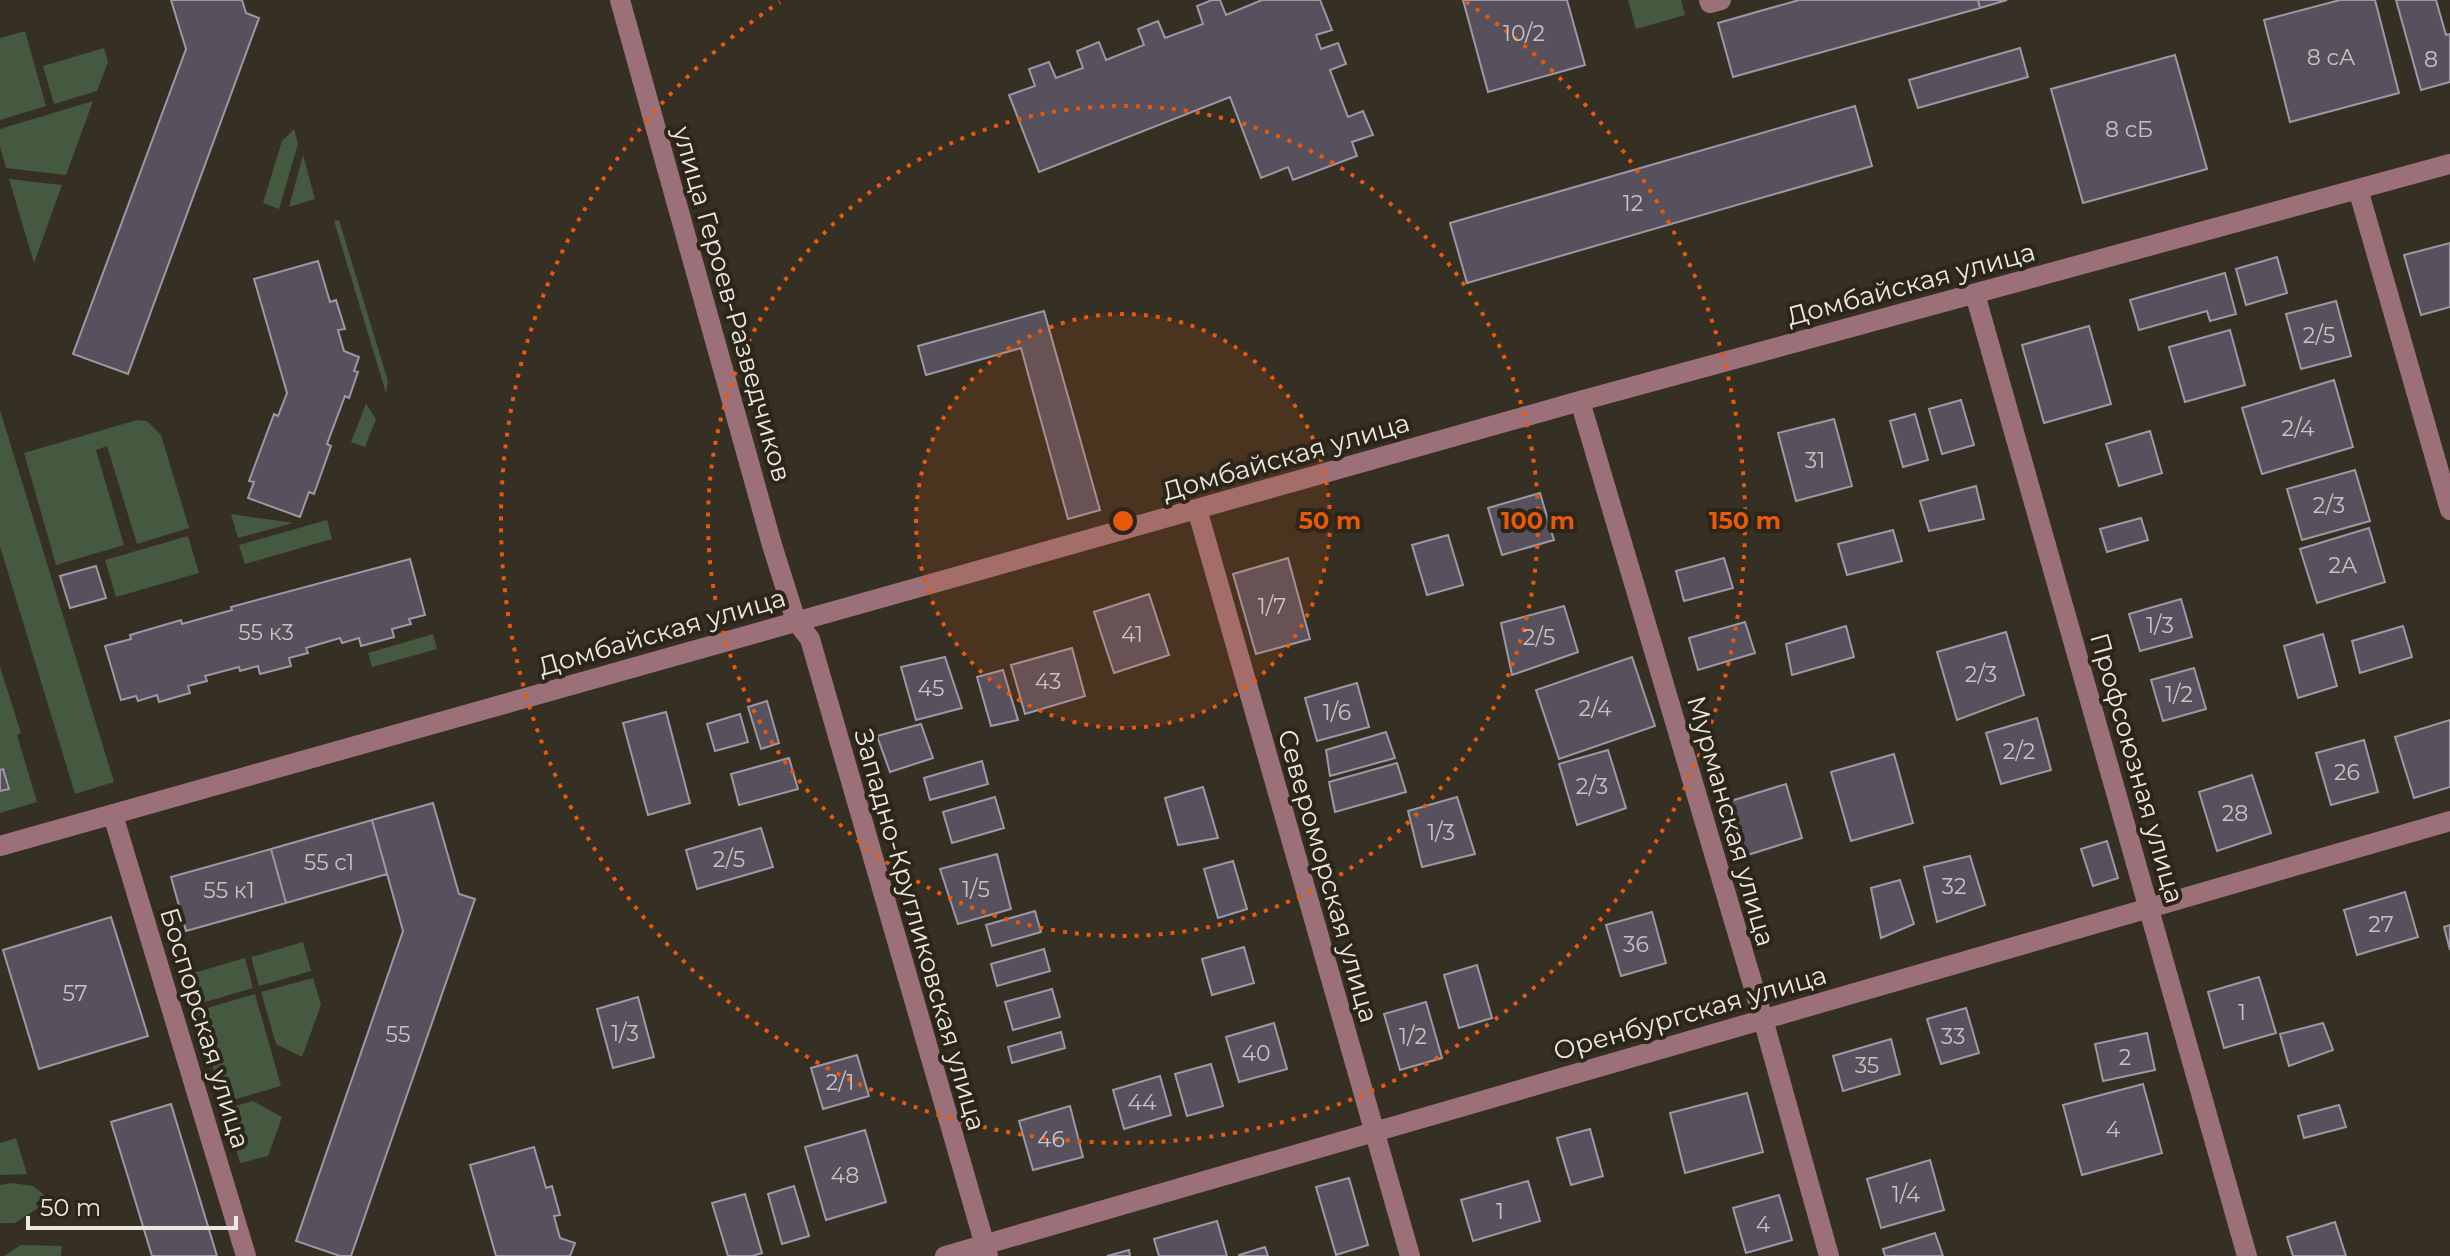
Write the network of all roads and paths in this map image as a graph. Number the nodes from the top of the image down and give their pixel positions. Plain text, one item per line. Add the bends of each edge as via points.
1 (620, 0) edge
2 (2450, 164) edge
3 (2358, 189) junction
4 (1975, 294) junction
5 (1580, 401) junction
6 (1197, 509) junction
7 (2450, 510) edge
8 (796, 621) junction
9 (113, 815) junction
10 (2450, 821) edge
11 (0, 846) edge
12 (2150, 908) junction
13 (1763, 1019) junction
14 (1373, 1132) junction
15 (986, 1250) edge
16 (246, 1256) edge
17 (945, 1256) edge
18 (1410, 1256) edge
19 (1829, 1256) edge
20 (2247, 1256) edge

1 - 8 street, улица Героев-Разведчиков
2 - 3 street, Домбайская улица
3 - 4 street, Домбайская улица
3 - 7 street
4 - 5 street, Домбайская улица
4 - 12 street, Профсоюзная улица
5 - 6 street, Домбайская улица
5 - 13 street, Мурманская улица
6 - 8 street, Домбайская улица
6 - 14 street, Североморская улица
8 - 9 street, Домбайская улица
8 - 15 street, Западно-Кругликовская улица via 810,639
9 - 11 street, Домбайская улица
9 - 16 street, Боспорская улица
10 - 12 street, Оренбургская улица
12 - 13 street, Оренбургская улица
12 - 20 street, Профсоюзная улица
13 - 14 street, Оренбургская улица
13 - 19 street, Мурманская улица
14 - 15 street, Оренбургская улица
14 - 18 street, Североморская улица
15 - 17 street, Оренбургская улица

